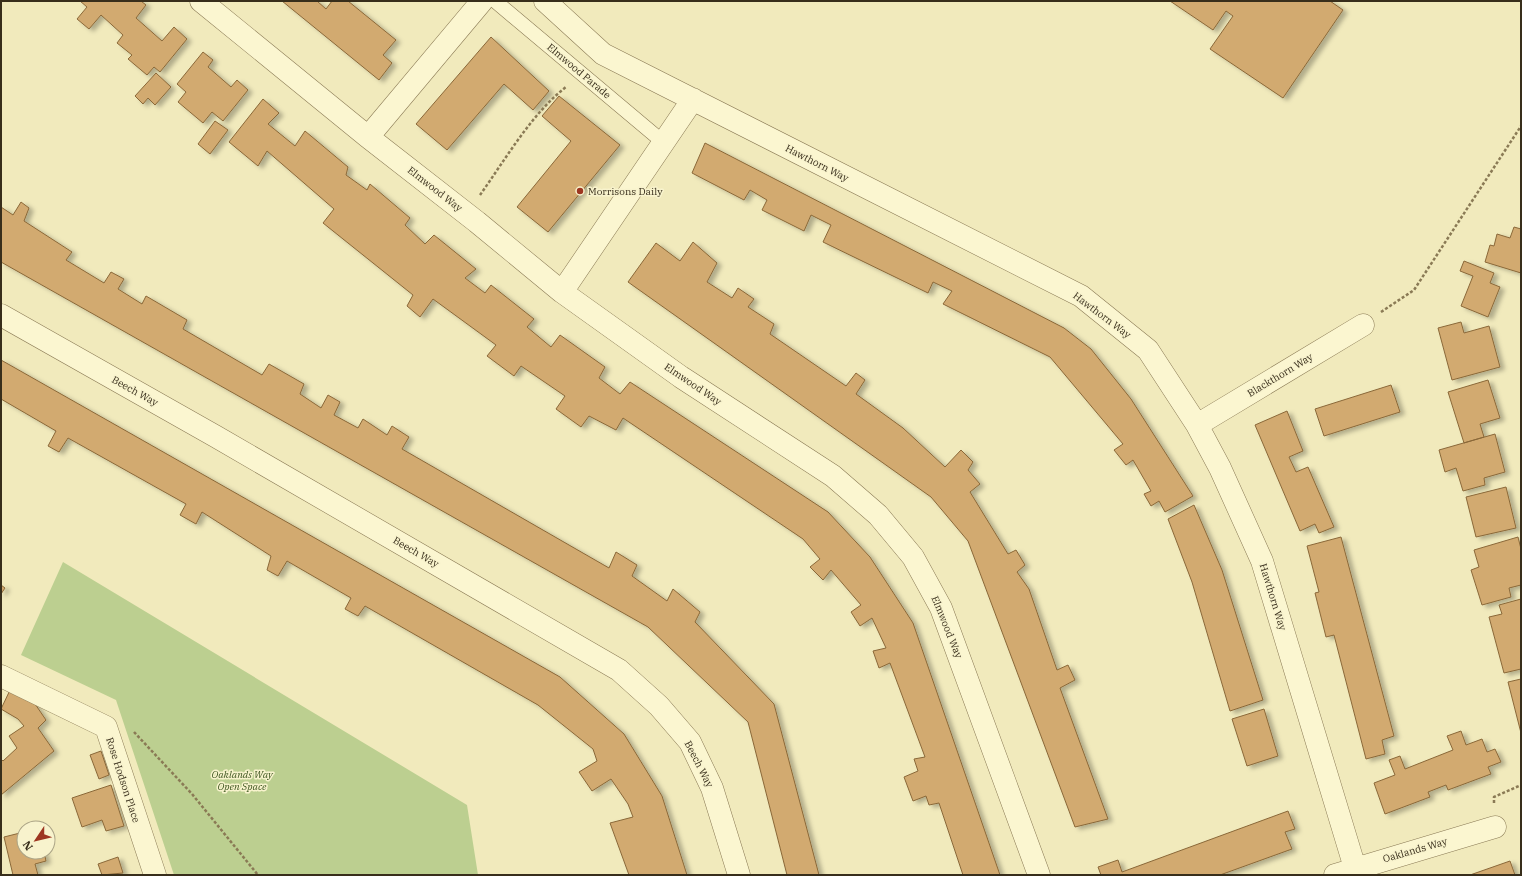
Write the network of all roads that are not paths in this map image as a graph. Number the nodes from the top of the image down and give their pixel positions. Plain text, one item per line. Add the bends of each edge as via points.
1 (201, 1) edge
2 (482, 1) edge
3 (494, 1) edge
4 (545, 1) edge
5 (693, 99) junction
6 (368, 137) junction
7 (663, 142) junction
8 (562, 292) junction
9 (1, 315) edge
10 (1363, 325) road end
11 (1197, 425) junction
12 (1, 676) edge
13 (1495, 827) dead end
14 (1355, 868) junction
15 (155, 875) edge
16 (739, 875) edge
17 (1039, 875) edge
18 (1335, 875) edge

1 - 6 street, Elmwood Way
2 - 6 street
3 - 7 lane, Elmwood Parade
4 - 5 street, Hawthorn Way via 603,54
5 - 7 street
5 - 11 street, Hawthorn Way via 1081,296 1148,350
6 - 8 street, Elmwood Way
7 - 8 street
8 - 17 street, Elmwood Way via 682,377 833,476 878,515 913,557 941,608
9 - 16 street, Beech Way via 619,670 659,706 690,742 712,788
10 - 11 street, Blackthorn Way
11 - 14 street, Hawthorn Way via 1220,468 1262,561
12 - 15 street, Rose Hodson Place via 106,727
13 - 14 street, Oaklands Way
14 - 18 street, Oaklands Way

